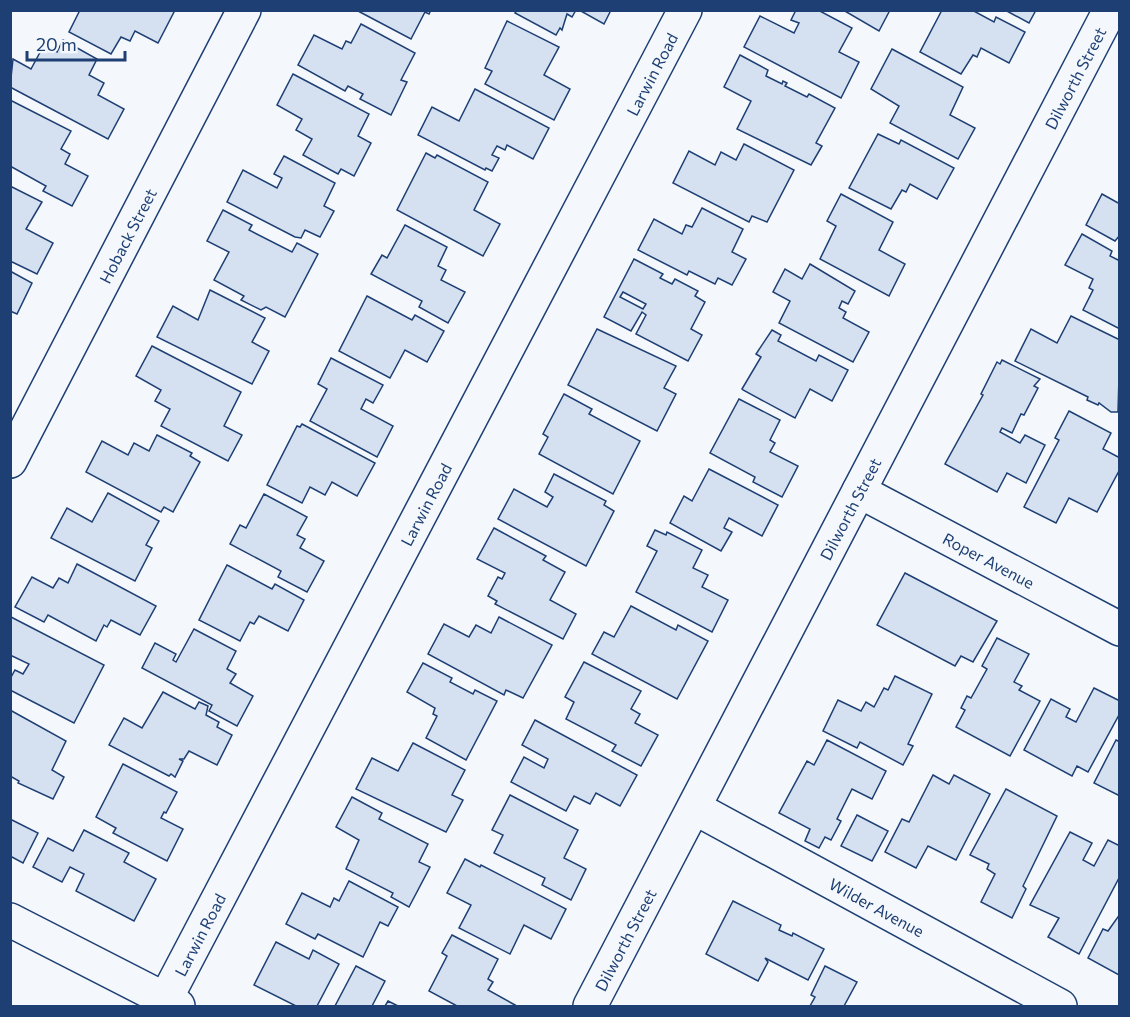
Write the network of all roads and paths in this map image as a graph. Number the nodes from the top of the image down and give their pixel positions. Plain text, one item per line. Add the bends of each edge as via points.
1 (244, 10) edge
2 (684, 10) edge
3 (1110, 10) edge
4 (10, 461) edge
5 (859, 491) junction
6 (1119, 629) edge
7 (695, 808) junction
8 (10, 920) edge
9 (171, 1003) edge
10 (590, 1006) edge
11 (1060, 1006) edge

1 - 4 street, Hoback Street
2 - 9 street, Larwin Road
3 - 5 street, Dilworth Street
5 - 6 street, Roper Avenue
5 - 7 street, Dilworth Street
7 - 10 street, Dilworth Street
7 - 11 street, Wilder Avenue
8 - 9 street

